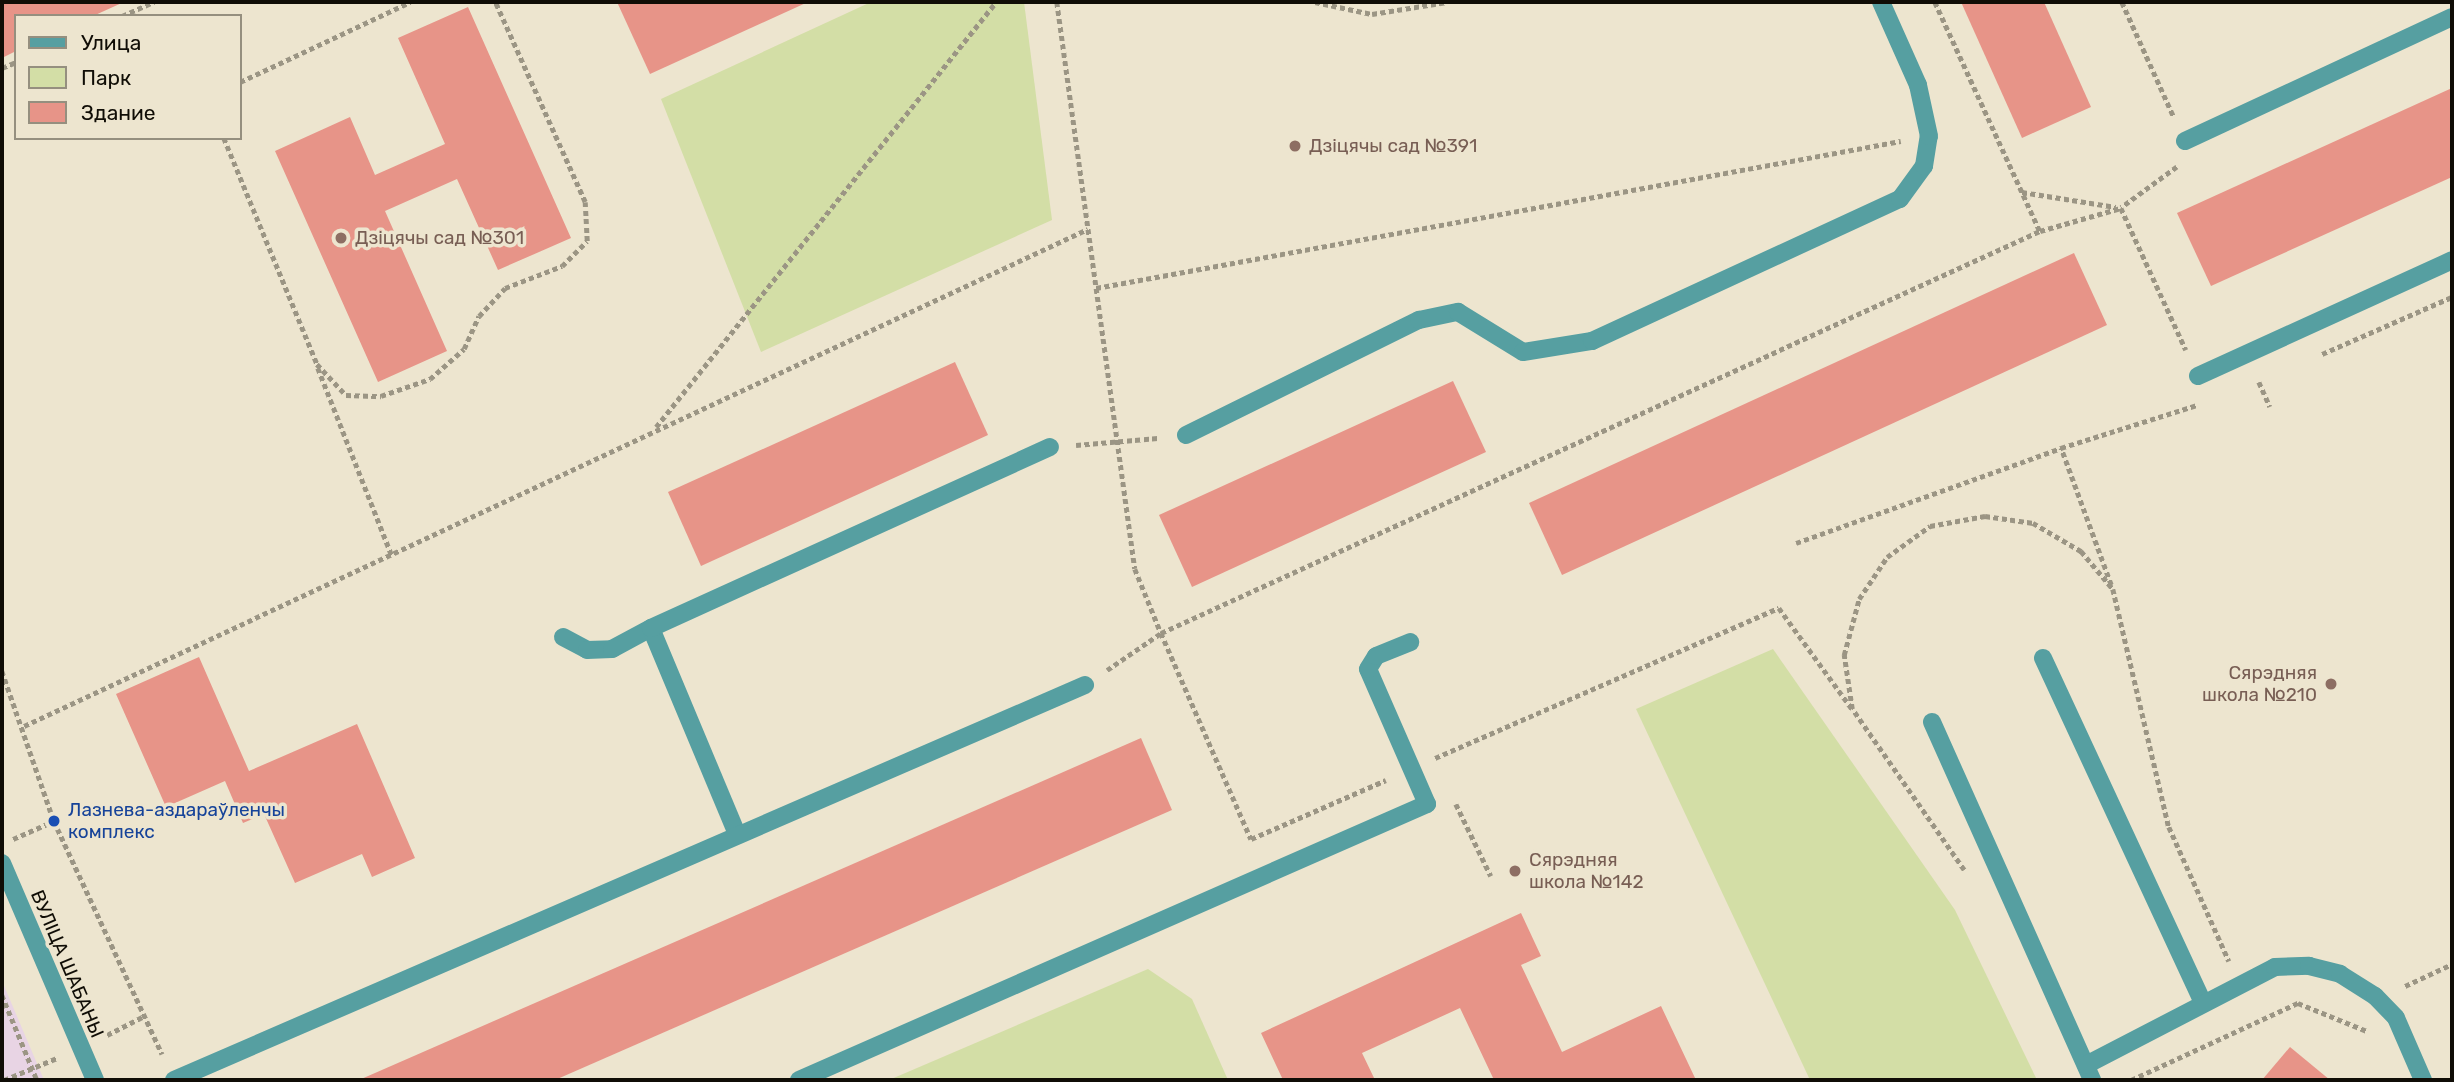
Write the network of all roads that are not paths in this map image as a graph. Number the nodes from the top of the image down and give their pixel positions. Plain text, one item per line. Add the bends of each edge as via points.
1 (1881, 2) edge
2 (2452, 17) edge
3 (2185, 141) road end
4 (2452, 260) edge
5 (2198, 376) road end
6 (1186, 435) road end
7 (1051, 447) road end
8 (651, 628) junction
9 (563, 637) dead end
10 (1410, 642) dead end
11 (2043, 658) dead end
12 (1085, 685) road end
13 (1932, 722) dead end
14 (737, 834) junction
15 (2, 863) edge
16 (2203, 1003) junction
17 (2089, 1073) edge
18 (95, 1080) edge
19 (174, 1080) edge
20 (799, 1080) edge
21 (2423, 1080) edge

1 - 6 street via 1918,85 1929,136 1924,166 1900,199 1592,341 1523,352 1458,312 1419,320
2 - 3 street
4 - 5 street
7 - 8 street
8 - 9 street via 612,649 587,650
8 - 14 street
10 - 20 street via 1376,656 1368,669 1427,804
11 - 16 street
12 - 14 street
13 - 17 street
14 - 19 street
15 - 18 street, ВУЛІЦА ШАБАНЫ
16 - 17 street
16 - 21 street via 2275,967 2309,966 2340,974 2396,1017

